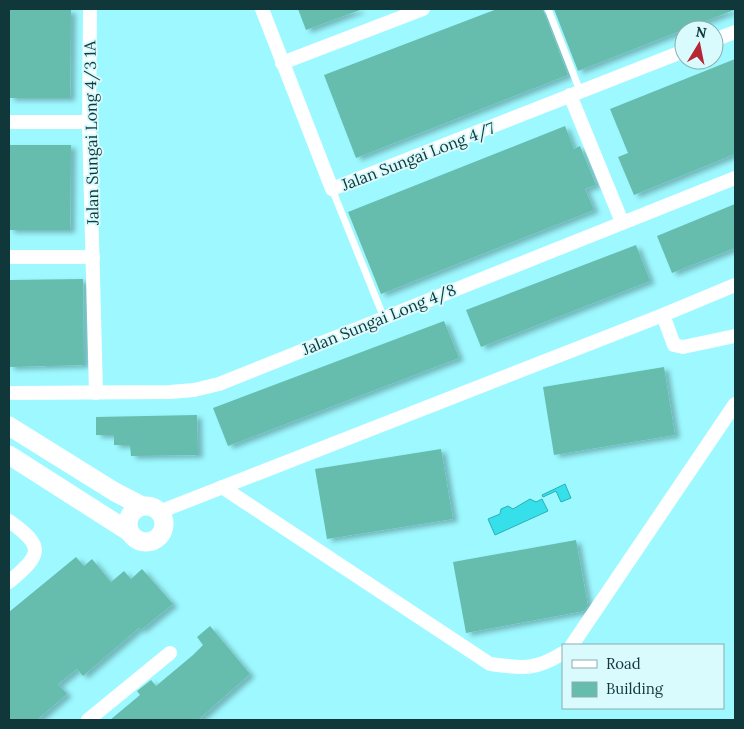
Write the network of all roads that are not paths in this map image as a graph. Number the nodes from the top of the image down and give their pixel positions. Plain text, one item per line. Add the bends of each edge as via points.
1 (90, 9) edge
2 (262, 9) edge
3 (423, 9) edge
4 (548, 9) edge
5 (674, 55) edge
6 (282, 62) junction
7 (575, 93) junction
8 (9, 122) edge
9 (90, 122) junction
10 (735, 178) edge
11 (332, 189) junction
12 (622, 222) junction
13 (9, 257) edge
14 (93, 257) junction
15 (735, 285) edge
16 (663, 315) junction
17 (384, 318) junction
18 (735, 336) edge
19 (9, 393) edge
20 (96, 393) junction
21 (735, 404) edge
22 (9, 426) edge
23 (9, 455) edge
24 (222, 487) junction
25 (150, 509) junction
26 (9, 521) edge
27 (128, 530) junction
28 (9, 582) edge
29 (573, 644) edge
30 (170, 653) dead end
31 (562, 655) edge
32 (88, 720) edge

1 - 9 street, Jalan Sungai Long 4/3 1A
2 - 6 street, Jalan Sungai Long 4/7
3 - 6 street
4 - 7 lane
5 - 7 street, Jalan Sungai Long 4/7
6 - 11 street, Jalan Sungai Long 4/7
7 - 11 street, Jalan Sungai Long 4/7
7 - 12 street
8 - 9 street
9 - 14 street, Jalan Sungai Long 4/3 1A
10 - 12 street, Jalan Sungai Long 4/8
11 - 17 lane
12 - 17 street, Jalan Sungai Long 4/8
13 - 14 street
14 - 20 street, Jalan Sungai Long 4/3 1A
15 - 16 street
16 - 18 street via 674,345 682,347
16 - 24 street
17 - 20 street, Jalan Sungai Long 4/8 via 219,384 170,392
19 - 20 street, Jalan Sungai Long 4/8
21 - 29 street
22 - 25 street via 115,492
23 - 27 street
24 - 25 street
24 - 31 street via 490,664 524,668 546,664
25 - 27 street via 129,515
25 - 27 street via 163,516 164,528 153,541 136,540
26 - 28 street via 29,535 35,547 32,562
30 - 32 street

